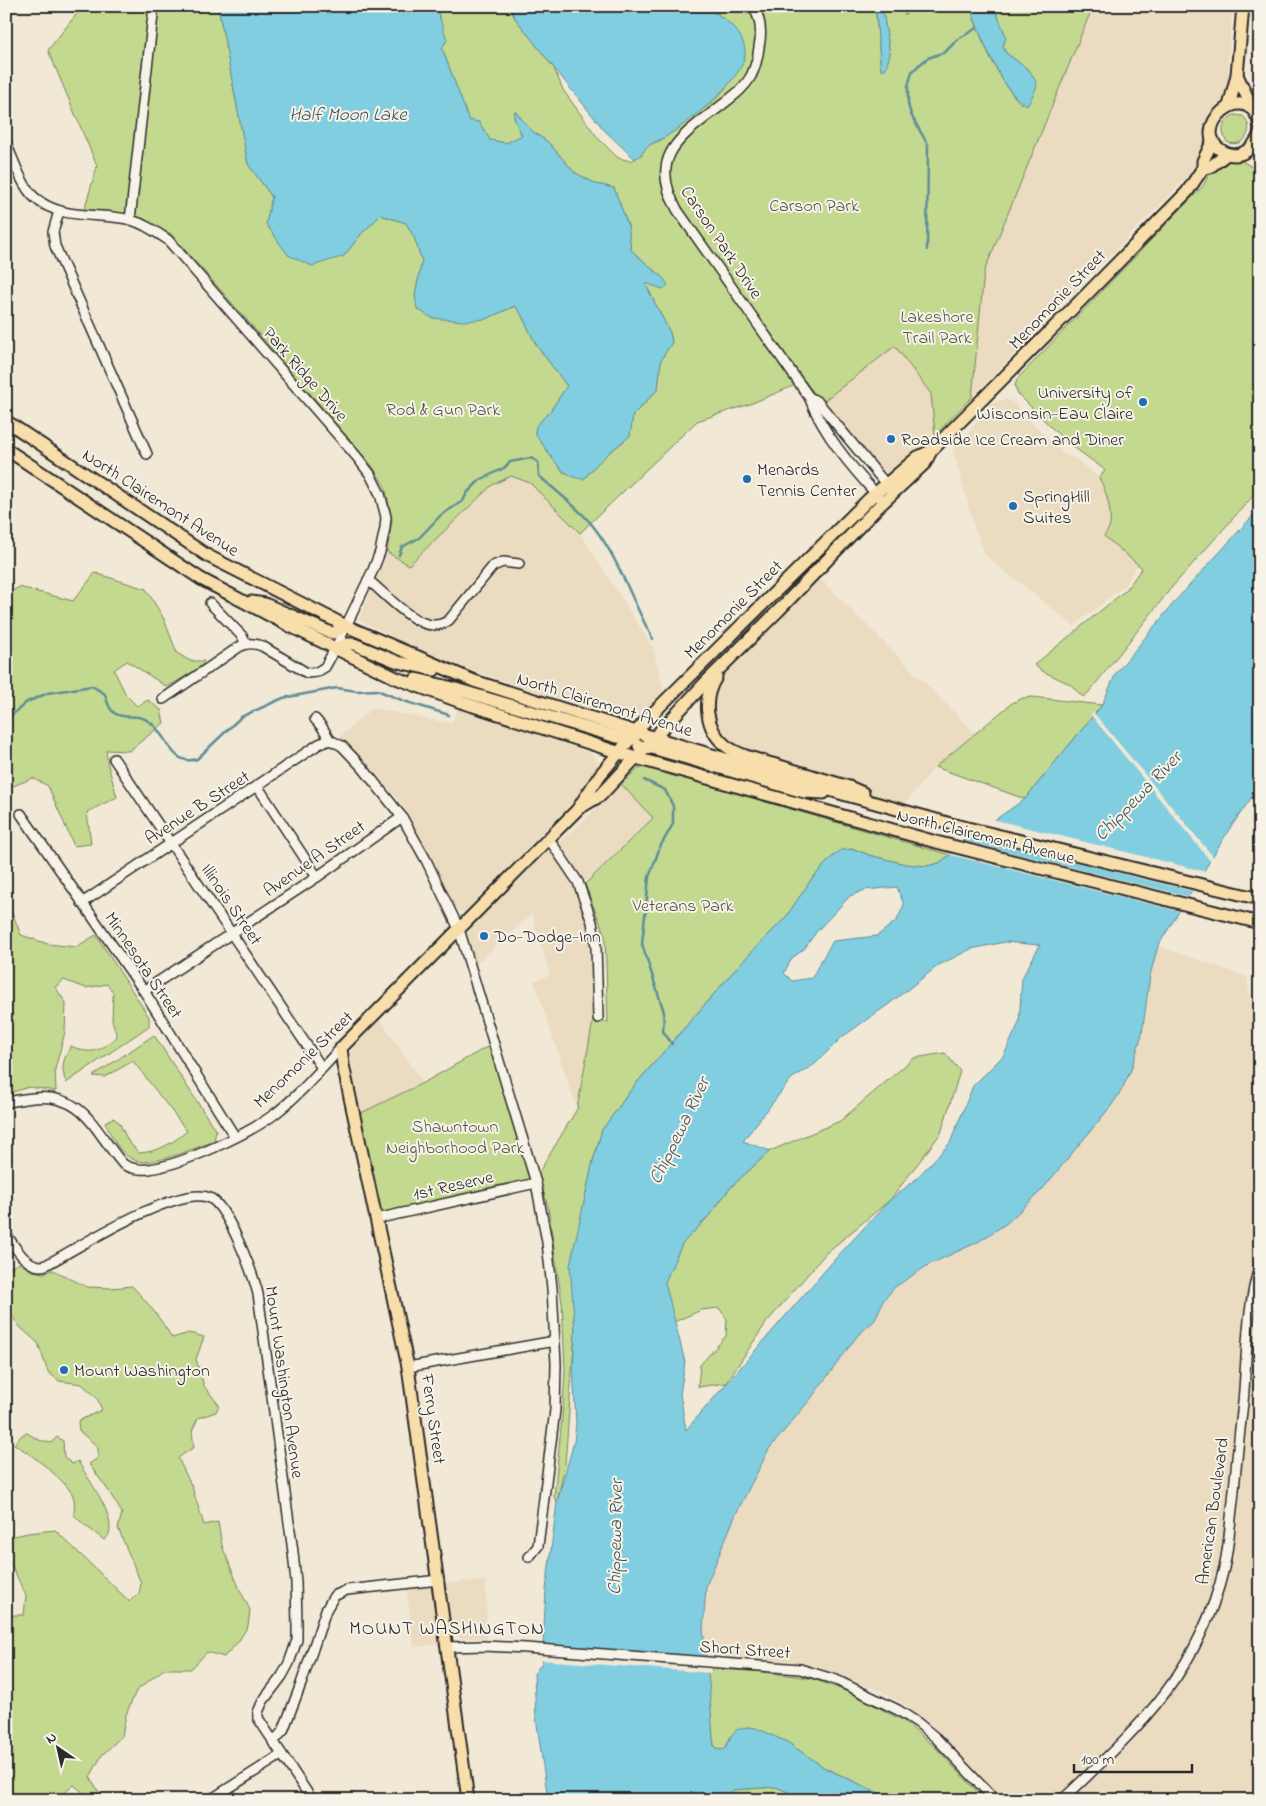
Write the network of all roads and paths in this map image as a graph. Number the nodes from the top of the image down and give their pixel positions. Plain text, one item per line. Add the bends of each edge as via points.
1 (154, 6) edge
2 (753, 6) edge
3 (1243, 6) edge
4 (1237, 75) junction
5 (1229, 106) junction
6 (1254, 109) edge
7 (1260, 125) edge
8 (1260, 133) edge
9 (1213, 140) junction
10 (6, 143) edge
11 (1226, 154) junction
12 (1203, 168) junction
13 (59, 211) junction
14 (130, 220) junction
15 (809, 397) junction
16 (6, 421) edge
17 (6, 449) edge
18 (147, 454) dead end
19 (890, 489) junction
20 (880, 498) junction
21 (519, 564) dead end
22 (368, 580) junction
23 (242, 601) junction
24 (210, 603) dead end
25 (346, 626) junction
26 (246, 644) junction
27 (335, 649) junction
28 (720, 669) junction
29 (453, 673) junction
30 (389, 674) junction
31 (163, 699) dead end
32 (315, 719) dead end
33 (633, 735) junction
34 (330, 740) junction
35 (649, 742) junction
36 (619, 752) junction
37 (636, 758) junction
38 (114, 759) dead end
39 (258, 787) junction
40 (901, 809) junction
41 (577, 810) junction
42 (21, 814) dead end
43 (402, 817) junction
44 (549, 839) junction
45 (171, 843) junction
46 (317, 877) junction
47 (1260, 899) edge
48 (82, 903) junction
49 (1260, 923) edge
50 (459, 929) junction
51 (232, 934) junction
52 (144, 991) junction
53 (598, 1018) dead end
54 (341, 1048) junction
55 (322, 1068) junction
56 (6, 1103) edge
57 (235, 1137) junction
58 (536, 1183) junction
59 (376, 1219) junction
60 (6, 1234) edge
61 (1260, 1264) edge
62 (555, 1341) junction
63 (408, 1367) junction
64 (529, 1557) dead end
65 (439, 1580) junction
66 (448, 1647) junction
67 (273, 1742) junction
68 (281, 1755) junction
69 (210, 1800) edge
70 (312, 1800) edge
71 (468, 1800) edge
72 (995, 1800) edge
73 (1062, 1800) edge

1 - 14 street
2 - 15 street, Carson Park Drive via 761,32 751,76 740,90 677,143 669,156 664,176 670,198 678,211
3 - 4 main road
4 - 5 main road
4 - 6 main road
5 - 6 main road via 1236,104
5 - 9 main road, Menomonie Street via 1216,116
6 - 7 main road
8 - 11 main road via 1255,144 1245,152
9 - 11 main road
9 - 12 main road, Menomonie Street
10 - 13 street, Park Ridge Drive via 30,192
11 - 12 main road, Menomonie Street via 1210,167
12 - 19 main road, Menomonie Street via 1187,192 931,451 925,462
13 - 14 street, Park Ridge Drive
13 - 18 street via 53,232 55,246
14 - 22 street, Park Ridge Drive via 152,229 178,250 370,474 386,517 384,539
15 - 19 street, Carson Park Drive via 818,402
15 - 20 street, Carson Park Drive via 839,449
16 - 25 main road, North Clairemont Avenue via 208,556
17 - 23 main road, North Clairemont Avenue via 201,579
19 - 20 main road, Menomonie Street
20 - 28 main road, Menomonie Street
20 - 33 main road, Menomonie Street
21 - 22 street via 503,562 494,566 449,620 433,626 422,623
22 - 25 street, Park Ridge Drive
23 - 25 main road via 265,604 329,632
23 - 27 main road, North Clairemont Avenue
24 - 26 street
25 - 27 street, Park Ridge Drive
25 - 29 main road, North Clairemont Avenue
26 - 27 street, Park Ridge Drive via 262,646 307,673 325,667
26 - 31 street
27 - 29 main road via 354,644 398,662
27 - 30 main road, North Clairemont Avenue
28 - 35 main road, Menomonie Street
28 - 40 main road via 708,694 707,712 715,733 727,746 849,787
29 - 33 main road, North Clairemont Avenue
30 - 33 main road via 432,682 617,737
30 - 36 main road, North Clairemont Avenue via 462,702
32 - 34 street
33 - 35 main road
33 - 36 main road, Menomonie Street
34 - 39 street, Avenue B Street via 319,744
34 - 43 street via 342,746 362,767
35 - 36 main road
35 - 37 main road, Menomonie Street
35 - 40 main road, North Clairemont Avenue
36 - 37 main road, North Clairemont Avenue
36 - 41 main road, Menomonie Street
37 - 41 main road, Menomonie Street via 601,795
37 - 49 main road, North Clairemont Avenue via 936,842
38 - 45 street, Illinois Street
39 - 45 street, Avenue B Street
39 - 46 street
40 - 47 main road, North Clairemont Avenue
41 - 44 main road, Menomonie Street
42 - 48 street, Minnesota Street
43 - 46 street, Avenue A Street
43 - 50 street
44 - 50 main road, Menomonie Street
44 - 53 street via 578,882 592,922
45 - 48 street, Avenue B Street
45 - 51 street, Illinois Street
46 - 51 street, Avenue A Street
48 - 52 street, Minnesota Street
50 - 54 main road, Menomonie Street
50 - 58 street
51 - 52 street, Avenue A Street
51 - 55 street, Illinois Street
52 - 57 street, Minnesota Street
54 - 55 street, Menomonie Street
54 - 59 main road, Ferry Street
55 - 57 street, Menomonie Street via 272,1116
56 - 57 street, Menomonie Street via 39,1097 70,1102 129,1168 149,1169 178,1161
58 - 59 street, 1st Reserve
58 - 62 street via 548,1248
59 - 63 main road, Ferry Street
60 - 67 street, Mount Washington Avenue via 29,1263 38,1267 120,1224 179,1200 195,1196 210,1198 227,1219 251,1269 258,1294 296,1582 297,1624 293,1652 282,1676 258,1712 259,1721
61 - 73 street, American Boulevard via 1249,1324 1229,1533 1214,1604 1199,1642 1178,1677 1129,1737
62 - 63 street
62 - 64 street via 552,1446 538,1546
63 - 65 main road, Ferry Street
65 - 66 main road, Ferry Street
65 - 67 street via 347,1590 332,1599 281,1735
66 - 71 main road, Ferry Street
66 - 72 street, Short Street via 526,1648 800,1669 836,1680 918,1723
67 - 68 street, Mount Washington Avenue
68 - 69 street
68 - 70 street, Mount Washington Avenue

